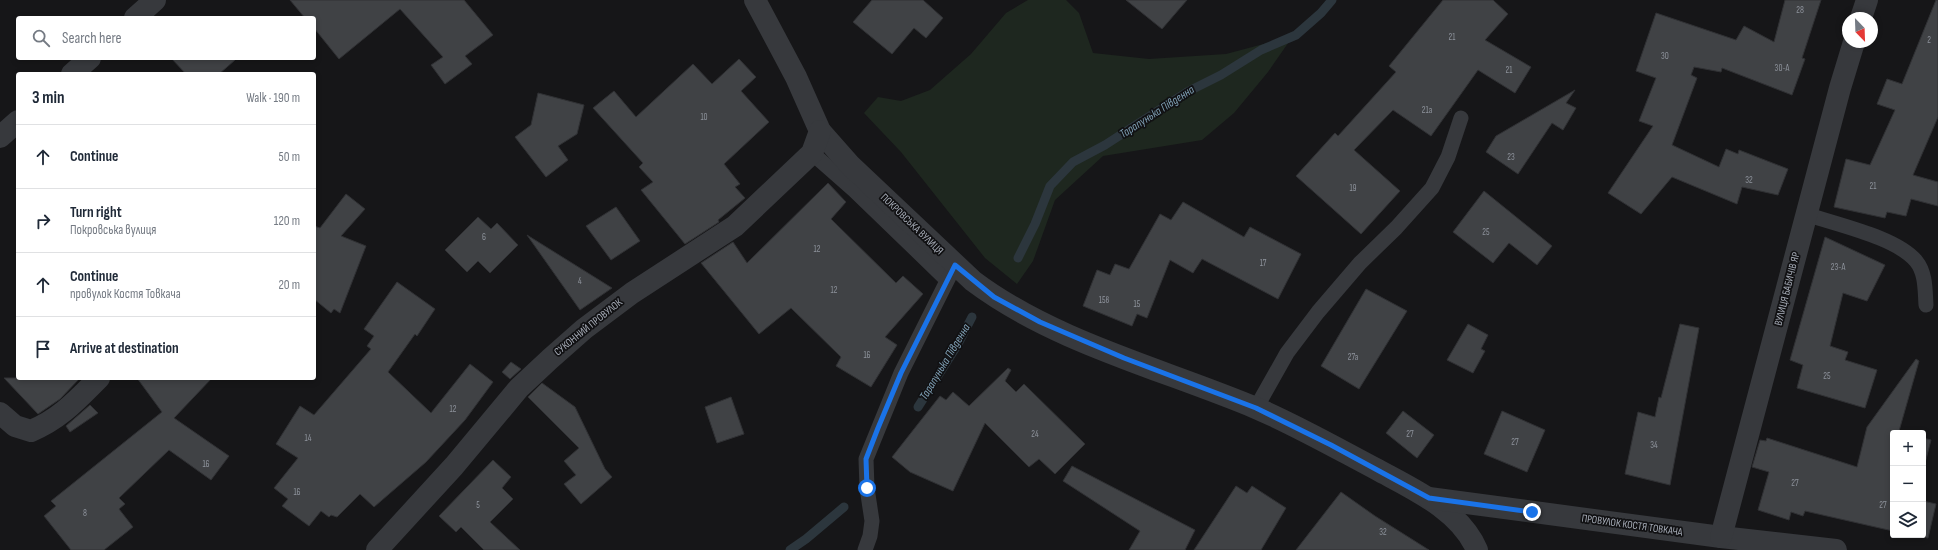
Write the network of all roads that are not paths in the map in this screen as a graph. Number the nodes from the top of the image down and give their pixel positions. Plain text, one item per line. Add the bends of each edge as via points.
1 (155, 0) edge
2 (755, 0) edge
3 (1867, 0) edge
4 (1863, 12) edge
5 (137, 16) edge
6 (1852, 48) edge
7 (88, 60) edge
8 (74, 72) edge
9 (1462, 118) dead end
10 (16, 123) edge
11 (820, 131) junction
12 (0, 137) edge
13 (812, 153) junction
14 (1806, 214) junction
15 (951, 273) junction
16 (1926, 305) dead end
17 (97, 380) edge
18 (1256, 408) junction
19 (0, 413) edge
20 (1429, 498) junction
21 (1721, 537) junction
22 (377, 550) edge
23 (865, 550) edge
24 (1477, 550) edge
25 (1836, 550) edge

1 - 5 street
2 - 11 street, ПОКРОВСЬКА ВУЛИЦЯ via 796,77
3 - 4 street
6 - 14 street, ВУЛИЦЯ БАБИЧІВ ЯР
7 - 8 street
9 - 18 lane via 1448,157 1432,188 1360,263 1318,312 1287,353
10 - 12 street
11 - 13 street, СУКОННИЙ ПРОВУЛОК
11 - 15 street, ПОКРОВСЬКА ВУЛИЦЯ
13 - 15 lane
13 - 22 street, СУКОННИЙ ПРОВУЛОК via 735,226 632,292 550,359 519,388 454,466
14 - 16 lane via 1868,234 1905,251 1921,270
14 - 21 street, ВУЛИЦЯ БАБИЧІВ ЯР
15 - 18 street, ПОКРОВСЬКА ВУЛИЦЯ via 1040,322 1124,358
15 - 23 lane via 901,373 866,459 872,521
17 - 19 street via 66,411 48,424 31,431 15,426
18 - 20 street, ПОКРОВСЬКА ВУЛИЦЯ
20 - 21 street, ПРОВУЛОК КОСТЯ ТОВКАЧА
20 - 24 street, ПОКРОВСЬКА ВУЛИЦЯ via 1456,520
21 - 25 street, ПРОВУЛОК КОСТЯ ТОВКАЧА

